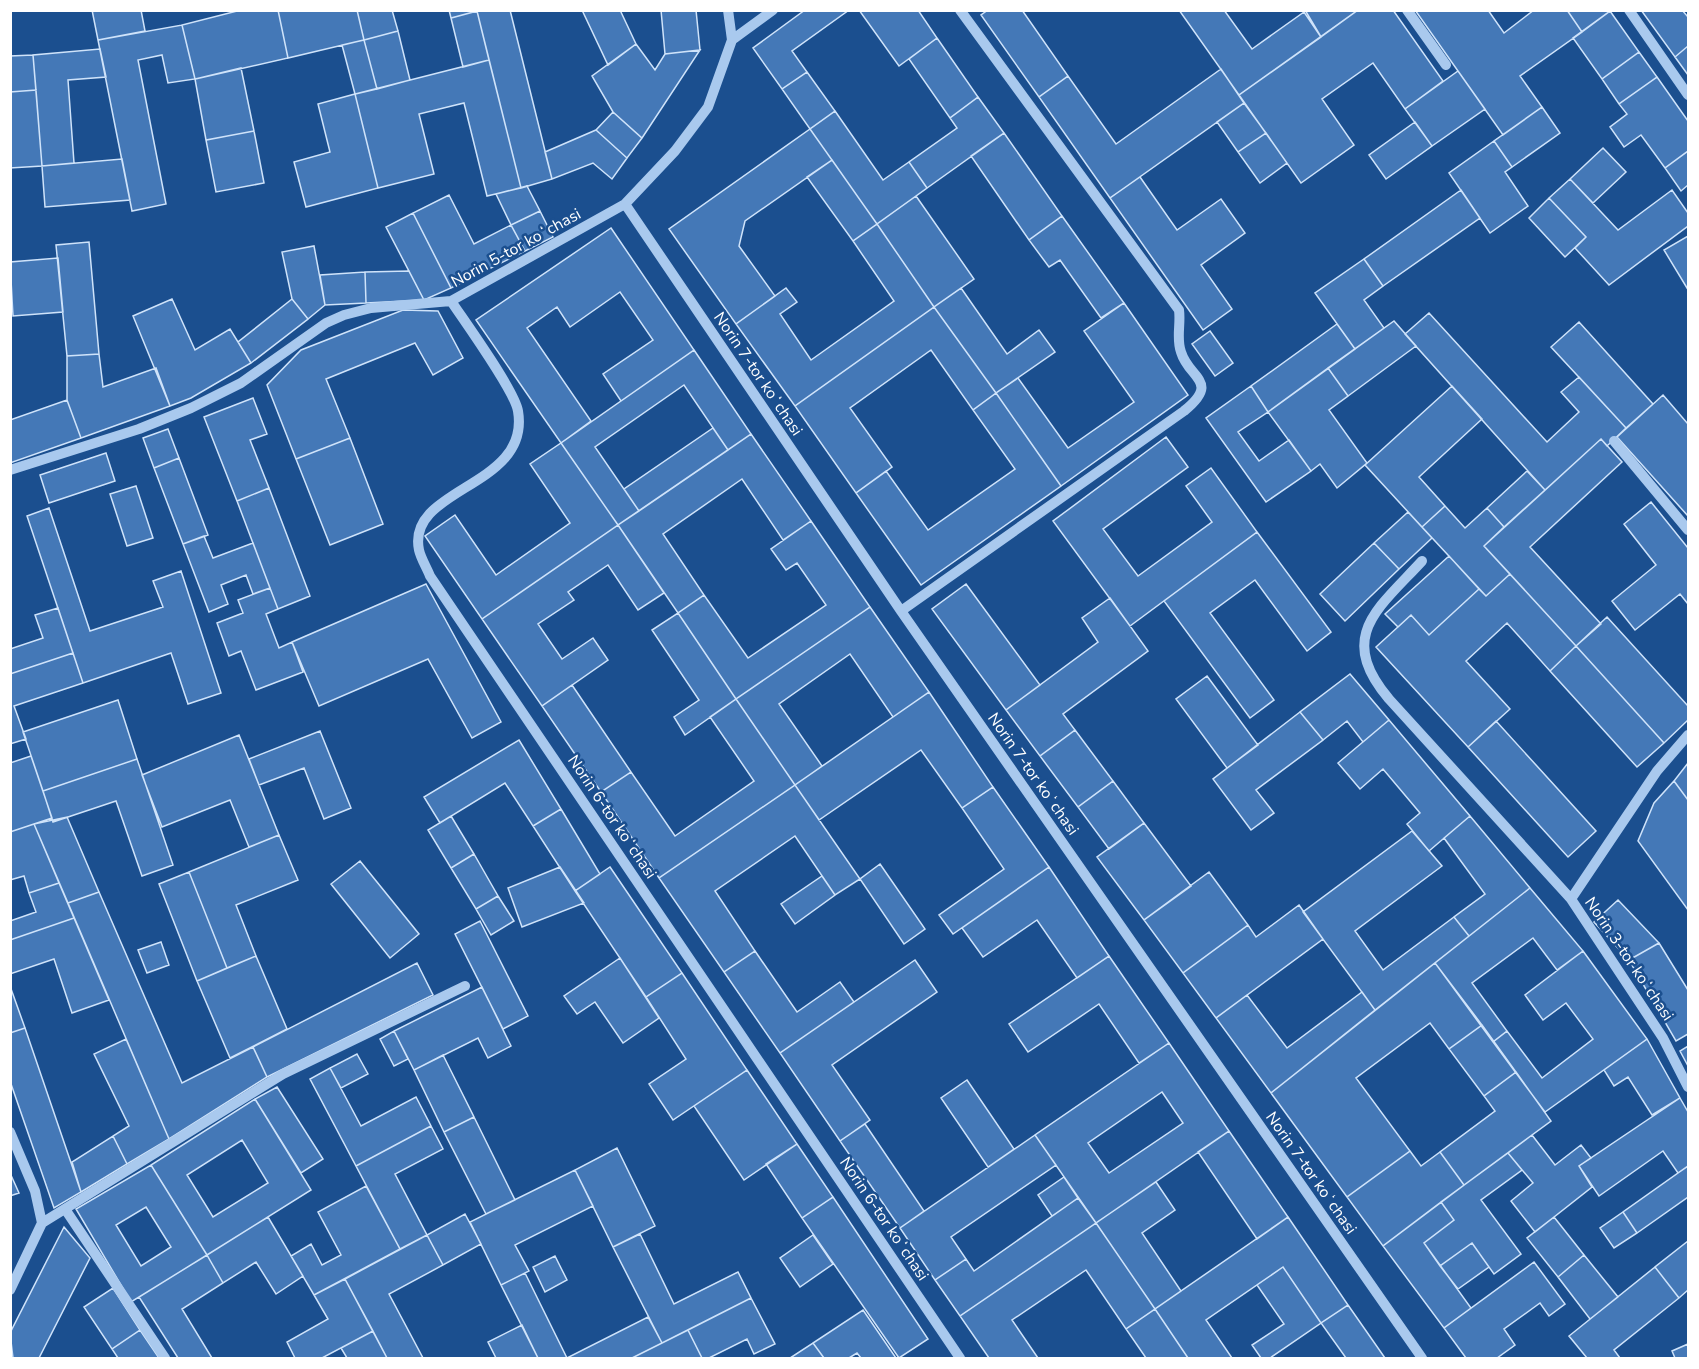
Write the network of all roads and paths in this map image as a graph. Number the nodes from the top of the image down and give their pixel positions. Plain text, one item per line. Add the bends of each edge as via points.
1 (728, 10) edge
2 (773, 10) edge
3 (960, 10) edge
4 (1407, 10) edge
5 (1629, 10) edge
6 (732, 40) junction
7 (1446, 65) dead end
8 (1689, 95) edge
9 (625, 204) junction
10 (451, 301) junction
11 (1614, 441) dead end
12 (10, 470) edge
13 (1689, 530) edge
14 (1422, 561) dead end
15 (901, 610) junction
16 (1689, 735) edge
17 (1571, 899) junction
18 (465, 986) dead end
19 (1689, 1087) edge
20 (10, 1132) edge
21 (65, 1209) junction
22 (42, 1223) junction
23 (10, 1290) edge
24 (165, 1359) edge
25 (960, 1359) edge
26 (1422, 1359) edge

1 - 6 street, Norin 5-tor koʻchasi
2 - 6 street
3 - 15 street via 1179,310 1181,356 1200,377 1201,388 1197,401 1184,411
4 - 7 street
5 - 8 street
6 - 9 street, Norin 5-tor koʻchasi via 708,107 675,151
9 - 10 street, Norin 5-tor koʻchasi
9 - 15 street, Norin 7-tor koʻchasi
10 - 12 street, Norin 5-tor koʻchasi via 371,308 344,315 326,323 241,383 191,408 139,429
10 - 25 street, Norin 6-tor koʻchasi via 518,409 519,430 512,450 494,471 432,509 420,532 419,549 430,576
11 - 13 street
14 - 17 street via 1370,617 1364,640 1369,669 1389,699
15 - 26 street, Norin 7-tor koʻchasi
16 - 17 street, Norin 3-tor koʻchasi via 1657,771
17 - 19 street, Norin 3-tor koʻchasi via 1663,1038
18 - 21 street via 283,1074
20 - 22 street via 35,1191
21 - 22 street
21 - 24 street
22 - 23 street

